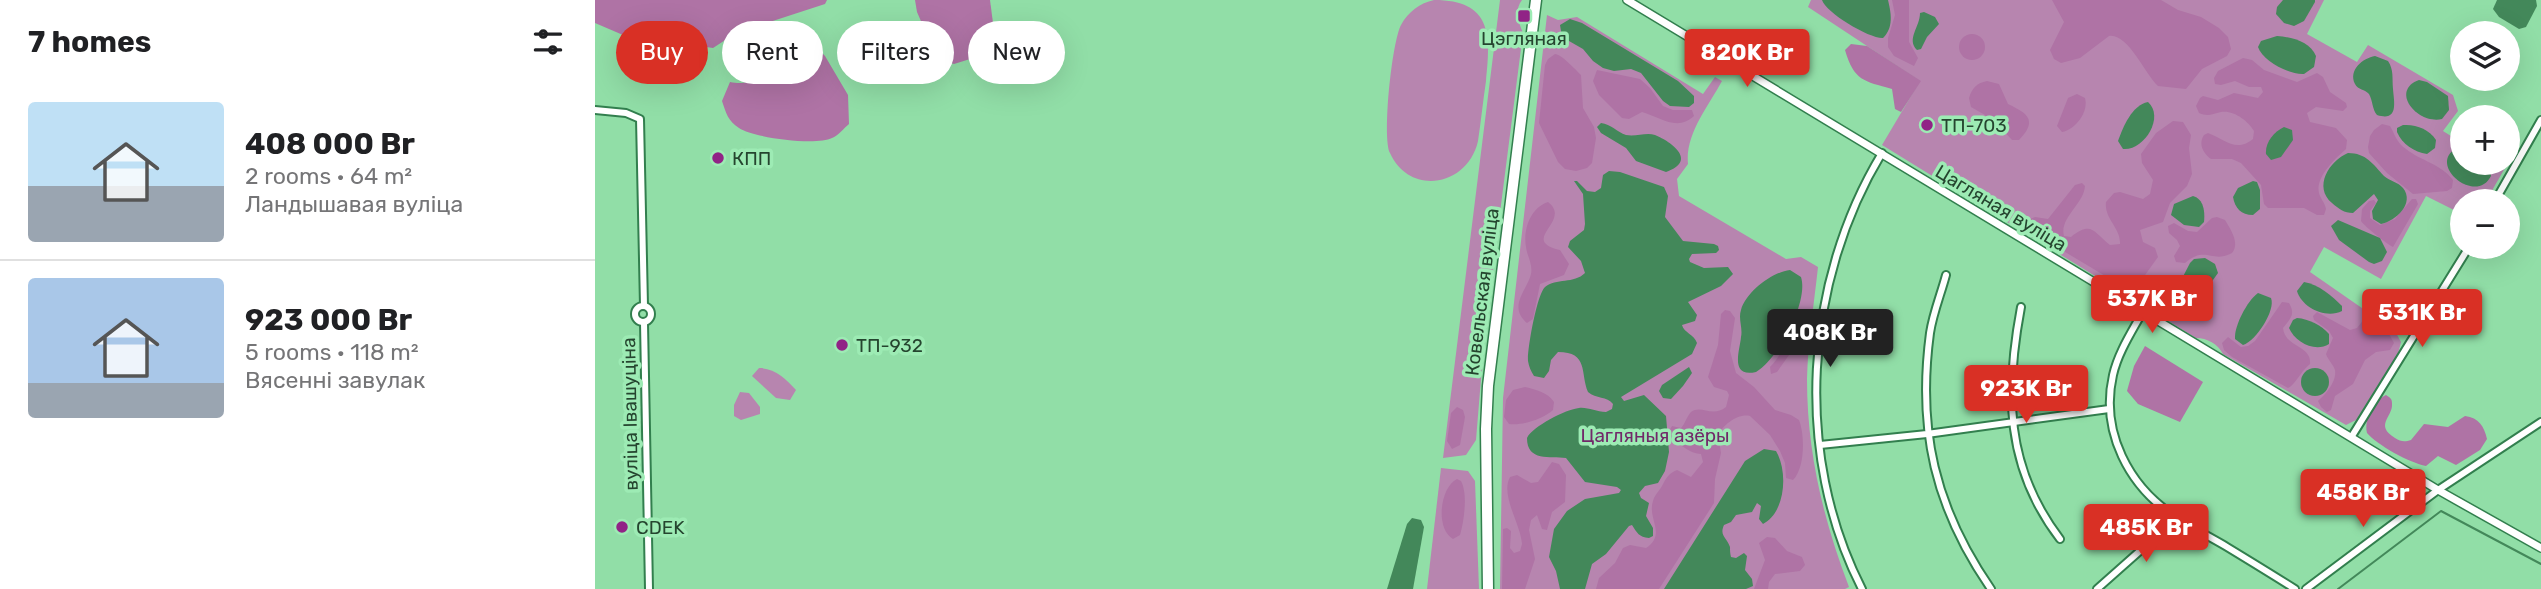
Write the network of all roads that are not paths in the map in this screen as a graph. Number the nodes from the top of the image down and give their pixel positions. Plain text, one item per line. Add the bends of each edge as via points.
1 (1536, 0) edge
2 (1626, 0) edge
3 (595, 110) edge
4 (2541, 120) edge
5 (1882, 153) junction
6 (2502, 189) edge
7 (2462, 259) edge
8 (1946, 275) dead end
9 (643, 306) junction
10 (2021, 307) dead end
11 (2142, 313) junction
12 (644, 323) junction
13 (2109, 409) junction
14 (2012, 422) junction
15 (2541, 422) edge
16 (1927, 434) junction
17 (2352, 436) junction
18 (1820, 445) junction
19 (2438, 490) junction
20 (2177, 518) junction
21 (2060, 539) dead end
22 (2541, 548) edge
23 (649, 589) edge
24 (1488, 589) edge
25 (1862, 589) edge
26 (1990, 589) edge
27 (2097, 589) edge
28 (2295, 589) edge
29 (2306, 589) edge

1 - 24 highway, Ковельская вуліца via 1488,386
2 - 5 street, Цагляная вуліца
3 - 9 street via 640,119
4 - 6 street
5 - 11 street, Цагляная вуліца
5 - 18 street via 1850,216 1828,284 1816,369
7 - 17 street
8 - 16 street via 1931,330
9 - 12 street via 635,314
9 - 12 street via 652,315
10 - 14 street via 2012,353
11 - 13 street via 2113,376
11 - 17 street, Цагляная вуліца
12 - 23 street, вуліца Івашуціна
13 - 14 street
13 - 20 street via 2115,440 2131,475
14 - 16 street
14 - 21 street via 2022,471
15 - 19 street
16 - 18 street
16 - 26 street via 1945,505
17 - 19 street, Цагляная вуліца
18 - 25 street via 1831,509
19 - 22 street, Цагляная вуліца
19 - 29 street
20 - 27 street
20 - 28 street

